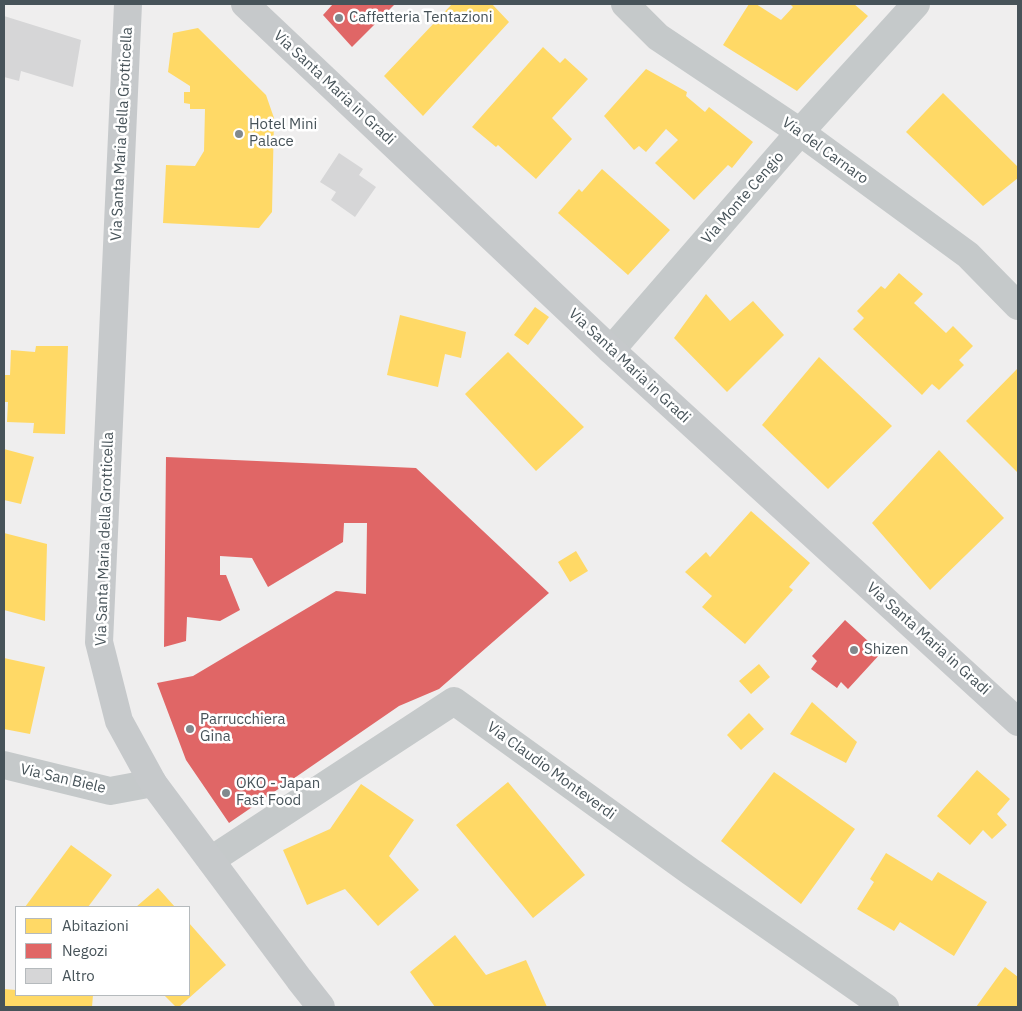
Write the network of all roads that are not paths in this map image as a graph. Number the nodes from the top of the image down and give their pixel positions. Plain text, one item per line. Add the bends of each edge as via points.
1 (128, 4) edge
2 (246, 4) edge
3 (625, 4) edge
4 (916, 4) edge
5 (800, 132) junction
6 (1018, 306) edge
7 (611, 350) junction
8 (1018, 722) edge
9 (4, 765) edge
10 (153, 783) junction
11 (211, 860) junction
12 (321, 1007) edge
13 (885, 1007) edge

1 - 10 street, Via Santa Maria della Grotticella via 99,642 119,722
2 - 7 street, Via Santa Maria in Gradi
3 - 5 street, Via del Carnaro via 658,37
4 - 5 street, Via Monte Cengio
5 - 6 street, Via del Carnaro via 968,255
5 - 7 street, Via Monte Cengio
7 - 8 street, Via Santa Maria in Gradi
9 - 10 street, Via San Biele via 110,791
10 - 11 street, Via Santa Maria della Grotticella
11 - 12 street, Via Santa Maria della Grotticella
11 - 13 street, Via Claudio Monteverdi via 454,702

